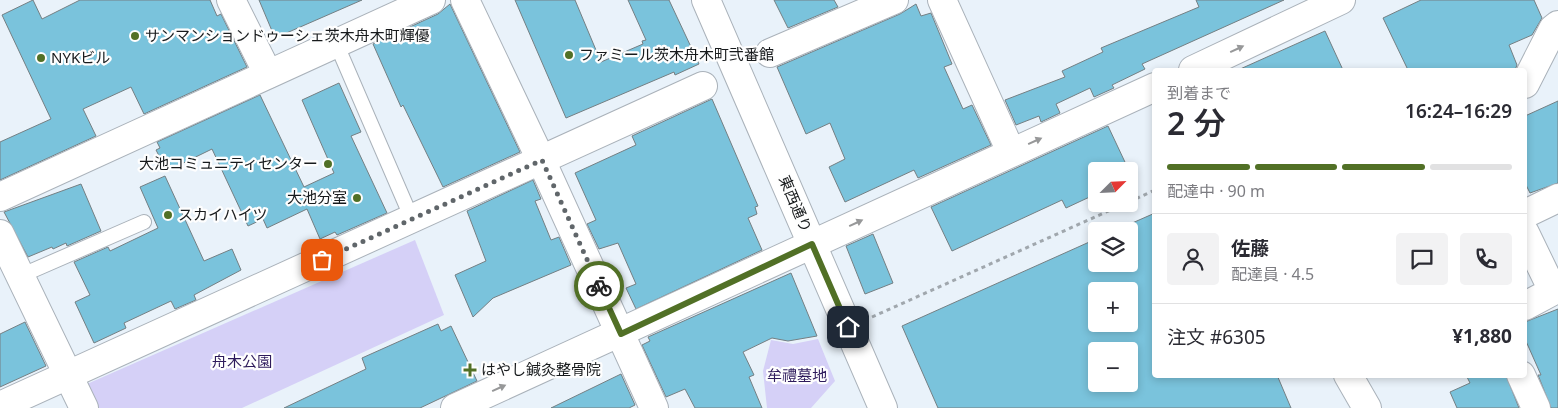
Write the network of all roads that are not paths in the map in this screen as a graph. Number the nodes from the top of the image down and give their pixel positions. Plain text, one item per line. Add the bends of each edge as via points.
1 (231, 0) edge
2 (431, 0) edge
3 (465, 0) edge
4 (706, 0) edge
5 (894, 0) edge
6 (942, 0) edge
7 (1330, 2) edge
8 (1558, 25) edge
9 (336, 43) junction
10 (770, 53) dead end
11 (1202, 68) edge
12 (268, 74) junction
13 (1527, 80) edge
14 (703, 86) dead end
15 (1152, 88) edge
16 (1011, 152) junction
17 (542, 160) junction
18 (0, 197) edge
19 (1558, 198) edge
20 (1527, 216) edge
21 (412, 219) junction
22 (1527, 220) edge
23 (144, 222) dead end
24 (2, 244) edge
25 (812, 244) junction
26 (20, 276) junction
27 (1555, 295) edge
28 (1527, 305) edge
29 (621, 334) junction
30 (70, 375) junction
31 (1350, 378) edge
32 (1522, 378) edge
33 (0, 406) edge
34 (84, 408) edge
35 (455, 408) edge
36 (654, 408) edge
37 (883, 408) edge
38 (1367, 408) edge
39 (1536, 408) edge

1 - 12 street
2 - 9 street
3 - 17 street
4 - 25 street, 東西通り
5 - 10 street
6 - 16 street
11 -> 7 street
8 - 13 street
9 - 12 street
9 - 21 lane
12 - 18 street
14 - 17 street
16 -> 15 street
25 -> 16 street
17 - 21 street
17 - 29 street
19 - 20 street
21 - 30 street
22 - 27 street
23 - 26 lane
24 - 26 street
25 - 29 street
25 - 37 street, 東西通り
26 - 30 street
27 - 28 street
35 -> 29 street
29 - 36 street
30 - 33 street
30 - 34 street
31 - 38 street
32 - 39 street

